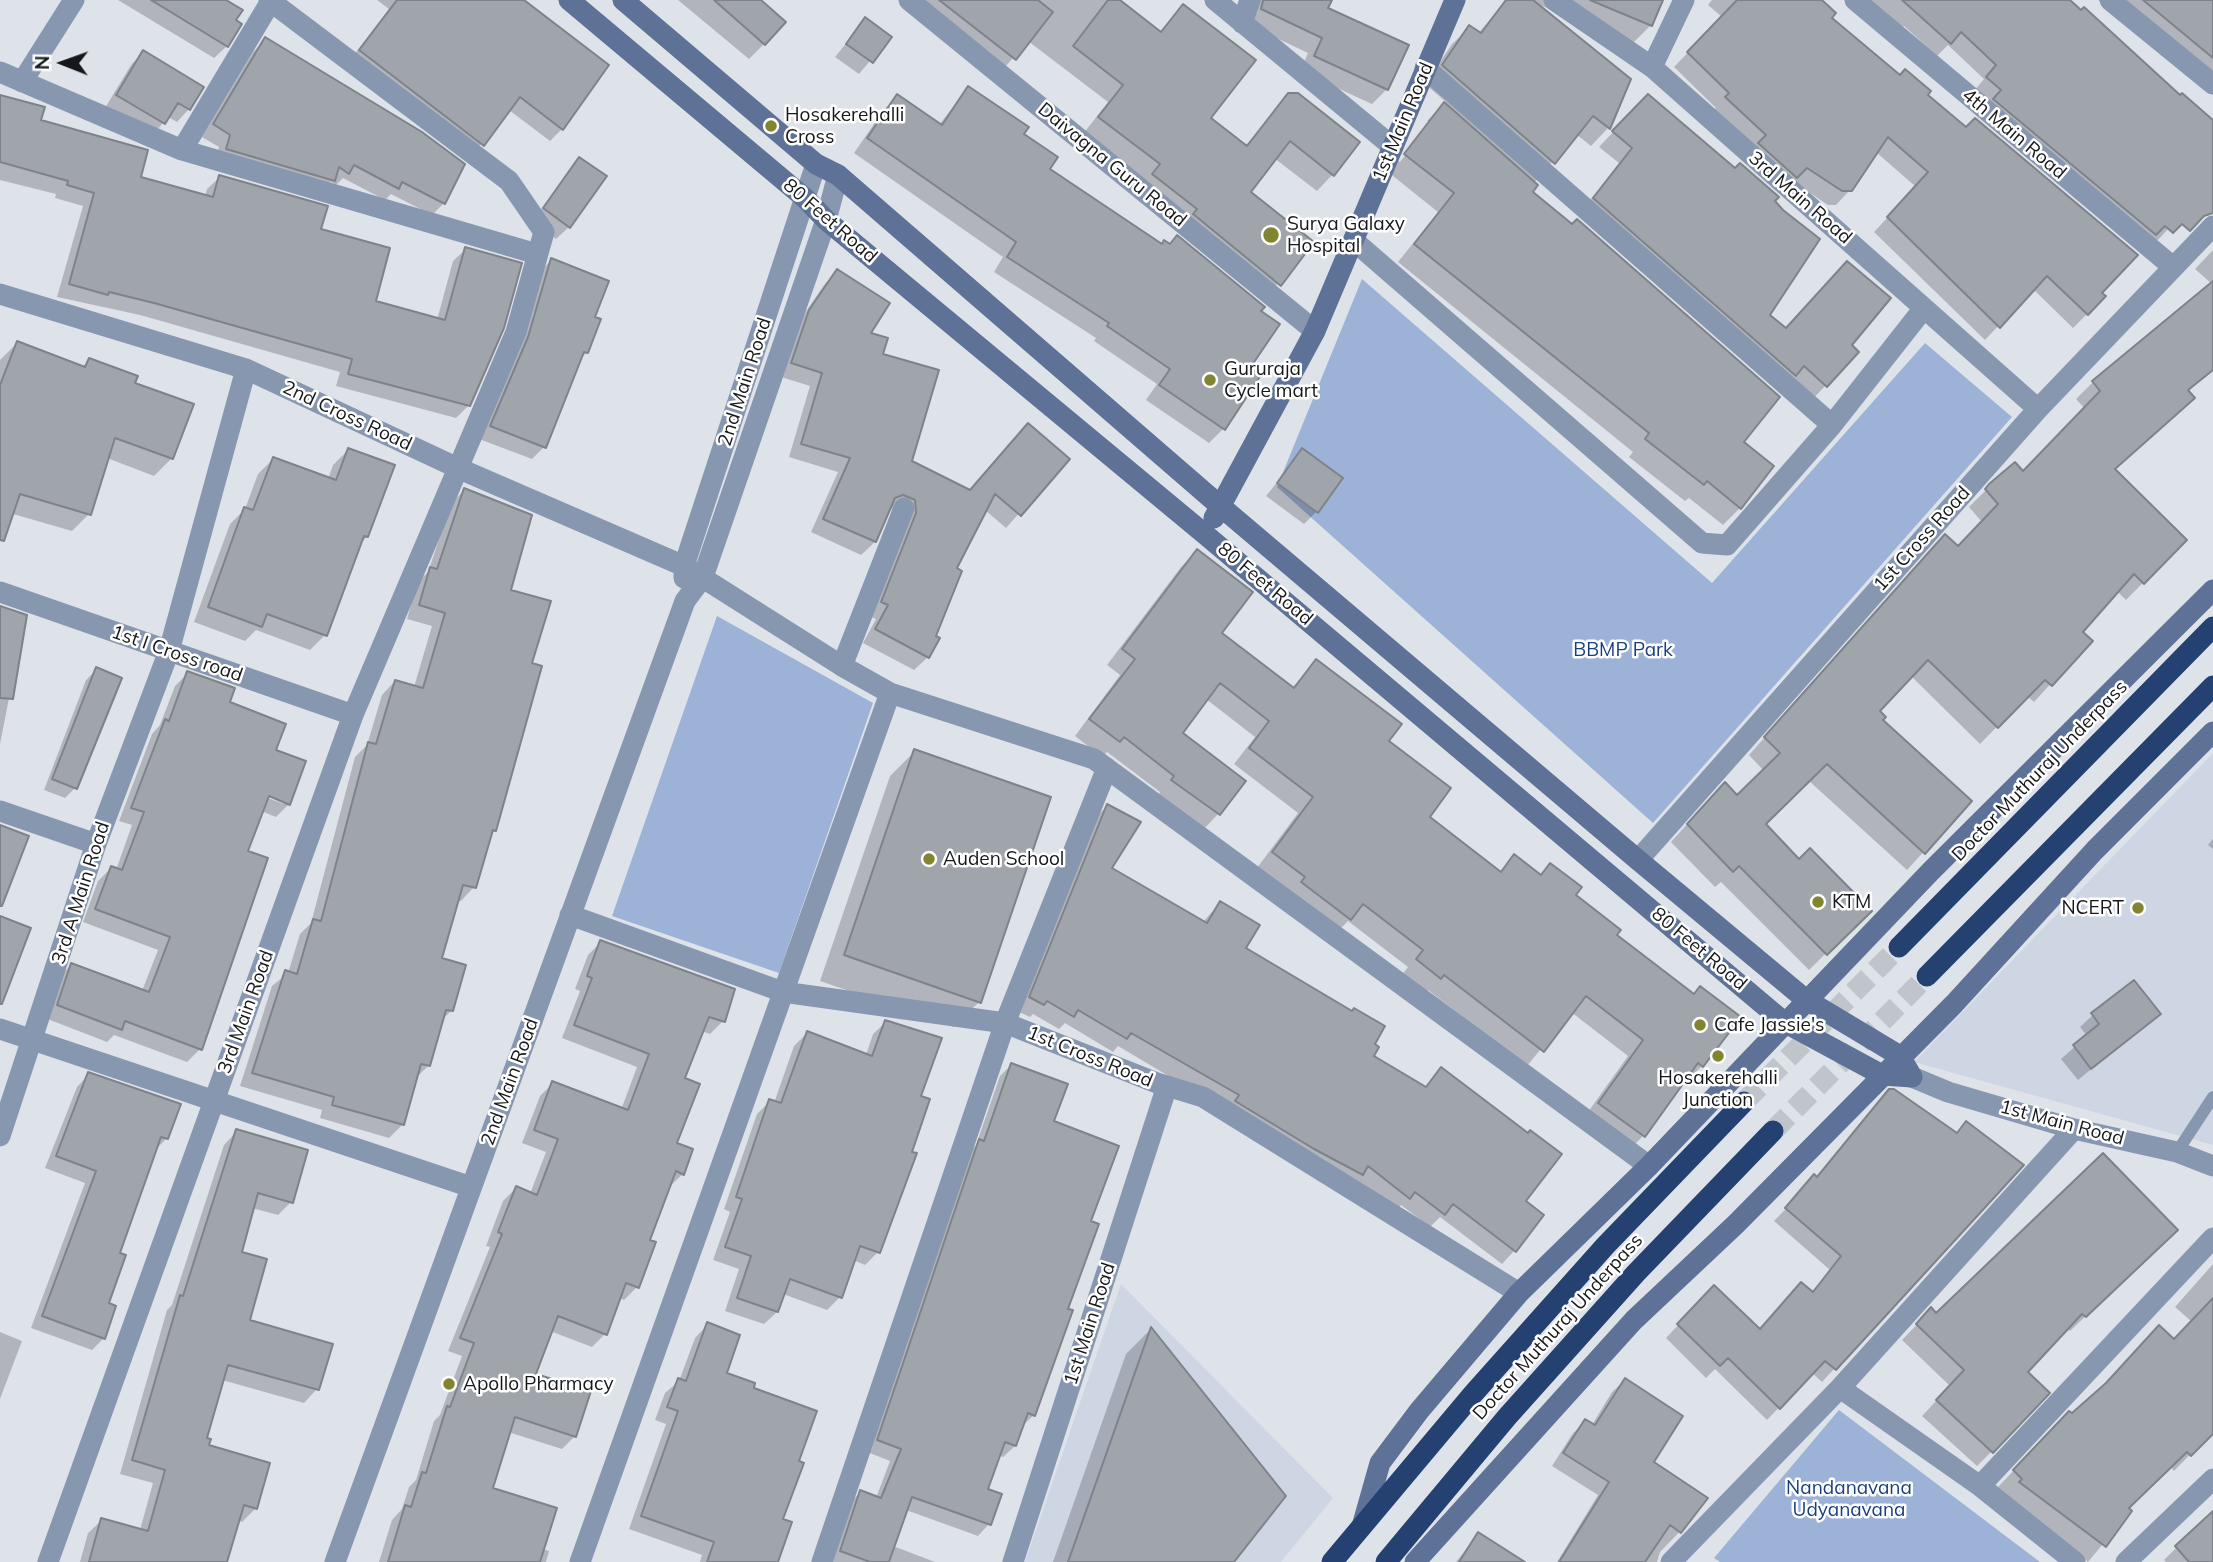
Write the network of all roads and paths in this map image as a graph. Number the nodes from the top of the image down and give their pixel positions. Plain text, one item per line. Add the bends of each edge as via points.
1 (74, 0) edge
2 (569, 0) edge
3 (622, 0) edge
4 (909, 0) edge
5 (1215, 0) edge
6 (1250, 0) edge
7 (1455, 0) edge
8 (1554, 0) edge
9 (1684, 0) edge
10 (1855, 0) edge
11 (2110, 0) edge
12 (270, 1) edge
13 (1242, 23) junction
14 (1652, 67) junction
15 (1425, 68) junction
16 (0, 72) edge
17 (22, 82) junction
18 (2213, 84) edge
19 (1393, 147) junction
20 (182, 150) junction
21 (816, 164) junction
22 (838, 175) junction
23 (806, 199) junction
24 (826, 220) junction
25 (2213, 226) edge
26 (1354, 241) junction
27 (537, 254) junction
28 (2173, 267) junction
29 (0, 294) edge
30 (1924, 308) junction
31 (1315, 331) junction
32 (246, 369) junction
33 (2038, 408) junction
34 (1832, 425) junction
35 (460, 469) junction
36 (1219, 506) junction
37 (904, 508) dead end
38 (1207, 536) junction
39 (684, 566) junction
40 (704, 577) junction
41 (2213, 590) edge
42 (0, 592) edge
43 (685, 601) junction
44 (2213, 627) edge
45 (169, 651) junction
46 (842, 666) junction
47 (2213, 686) edge
48 (890, 692) junction
49 (353, 715) junction
50 (2213, 733) edge
51 (1107, 768) junction
52 (0, 811) edge
53 (96, 844) junction
54 (1638, 860) junction
55 (570, 915) junction
56 (1899, 947) tunnel mouth
57 (1927, 976) tunnel mouth
58 (783, 992) junction
59 (1805, 999) junction
60 (1784, 1022) junction
61 (1005, 1023) junction
62 (0, 1029) edge
63 (33, 1041) junction
64 (1900, 1056) junction
65 (1882, 1076) junction
66 (1912, 1077) junction
67 (1167, 1086) junction
68 (2213, 1097) edge
69 (214, 1101) junction
70 (1744, 1102) tunnel mouth
71 (2074, 1129) junction
72 (1773, 1131) tunnel mouth
73 (0, 1136) edge
74 (2177, 1152) junction
75 (1649, 1166) junction
76 (2213, 1166) edge
77 (471, 1186) junction
78 (2213, 1238) edge
79 (1519, 1293) junction
80 (1840, 1388) junction
81 (2213, 1479) edge
82 (1980, 1486) junction
83 (1363, 1523) junction
84 (1674, 1561) edge
85 (48, 1562) edge
86 (335, 1562) edge
87 (580, 1562) edge
88 (822, 1562) edge
89 (1013, 1562) edge
90 (1332, 1562) edge
91 (1386, 1562) edge
92 (1415, 1562) edge
93 (2075, 1562) edge
94 (2126, 1562) edge

1 - 17 street
2 - 23 main road, 80 Feet Road
3 - 21 main road, 80 Feet Road
4 - 31 street, Daivagna Guru Road
5 - 13 street
6 - 13 street
7 - 15 main road, 1st Main Road
8 - 14 street, 3rd Main Road
9 - 14 street
10 - 28 street, 4th Main Road
11 - 18 street
12 - 20 street
12 - 27 street, 3rd Main Road via 509,181 544,232
13 - 19 street
14 - 30 street, 3rd Main Road
15 - 19 main road, 1st Main Road
15 - 34 street
16 - 17 street
17 - 20 street
19 - 26 main road, 1st Main Road
20 - 27 street
21 - 22 main road, 80 Feet Road
21 - 23 street, 2nd Main Road
22 - 24 street, 2nd Main Road
22 - 36 main road, 80 Feet Road
23 - 24 main road, 80 Feet Road
23 - 39 street, 2nd Main Road
24 - 38 main road, 80 Feet Road
24 - 40 street, 2nd Main Road
25 - 28 street, 1st Cross Road
26 - 31 main road, 1st Main Road
26 - 34 street via 1702,543 1727,545
27 - 35 street, 3rd Main Road via 516,332
28 - 33 street, 1st Cross Road
29 - 32 street, 2nd Cross Road
30 - 33 street, 3rd Main Road
30 - 34 street
31 - 36 main road, 1st Main Road
32 - 35 street, 2nd Cross Road
32 - 45 street, 3rd A Main Road
33 - 54 street, 1st Cross Road
35 - 39 street, 2nd Cross Road
35 - 49 street, 3rd Main Road
36 - 38 main road, 1st Main Road
36 - 54 main road, 80 Feet Road
37 - 46 street
38 - 60 main road, 80 Feet Road
39 - 40 street, 2nd Cross Road
39 - 43 street, 2nd Main Road
40 - 43 street, 2nd Main Road
40 - 46 street, 2nd Cross Road
41 - 59 main road
42 - 45 street, 1st I Cross road
43 - 55 street, 2nd Main Road
44 - 56 highway, Doctor Muthuraj Underpass
45 - 49 street, 1st I Cross road
45 - 53 street, 3rd A Main Road
46 - 48 street, 2nd Cross Road
47 - 57 highway
48 - 51 street via 1094,759
48 - 58 street
49 - 69 street, 3rd Main Road
50 - 64 main road
51 - 61 street
51 - 75 street
52 - 53 street
53 - 63 street, 3rd A Main Road
54 - 59 main road, 80 Feet Road
55 - 58 street
55 - 77 street, 2nd Main Road
58 - 61 street
58 - 87 street
59 - 60 main road
59 - 64 main road, 80 Feet Road
60 - 65 main road, 80 Feet Road
60 - 75 main road
61 - 67 street, 1st Cross Road
61 - 88 street, 1st Cross Road
62 - 63 street
63 - 69 street
63 - 73 street, 3rd A Main Road
64 - 65 main road
64 - 66 main road, 80 Feet Road
65 - 66 main road, 80 Feet Road
65 - 92 main road via 1634,1320
66 - 71 street, 1st Main Road
67 - 79 street, 1st Cross Road via 1203,1097
67 - 89 street, 1st Main Road
68 - 74 lane
69 - 77 street
69 - 85 street, 3rd Main Road
70 - 83 highway, Doctor Muthuraj Underpass via 1598,1255
71 - 74 street, 1st Main Road
71 - 80 street
72 - 91 highway, Doctor Muthuraj Underpass via 1636,1273
74 - 76 street, 1st Main Road
75 - 79 main road
77 - 86 street, 2nd Main Road
78 - 82 street
79 - 83 main road via 1380,1463
80 - 82 street
80 - 84 street
81 - 94 street
82 - 93 street
83 - 90 highway, Doctor Muthuraj Underpass

